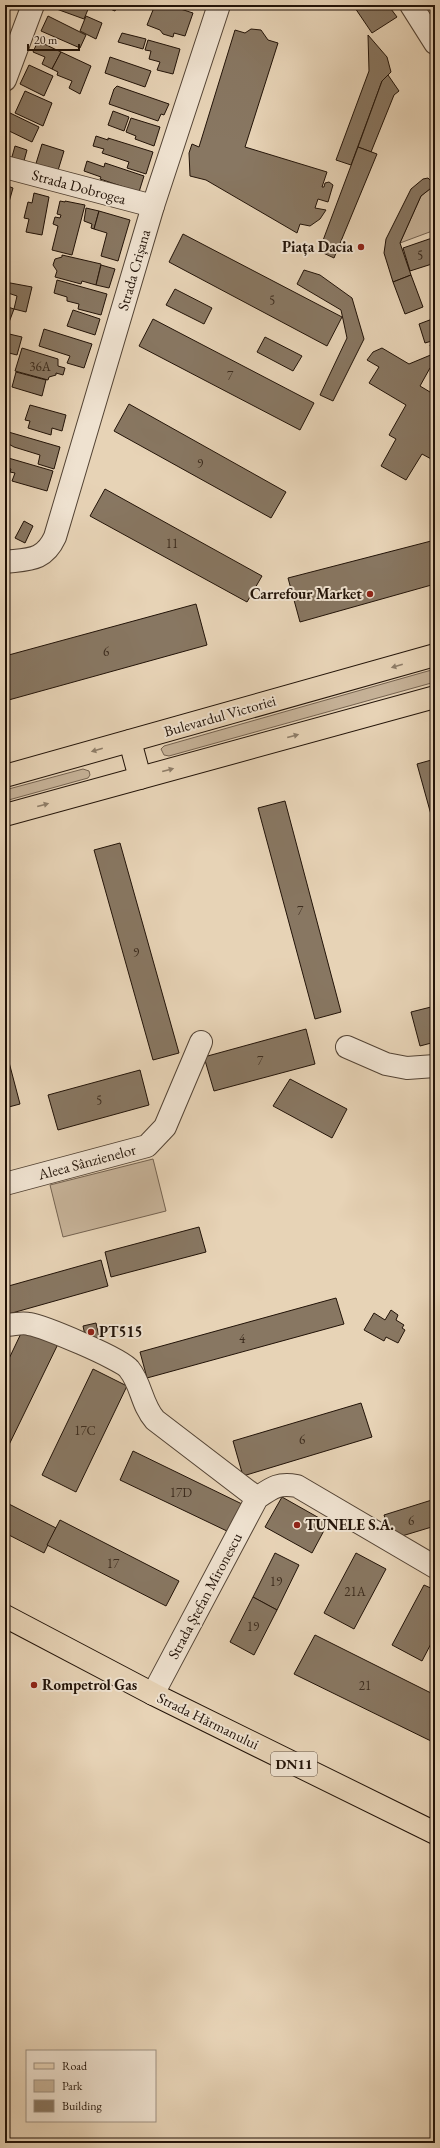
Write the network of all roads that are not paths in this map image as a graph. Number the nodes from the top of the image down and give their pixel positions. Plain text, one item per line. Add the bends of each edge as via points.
1 (33, 5) edge
2 (219, 5) edge
3 (411, 5) edge
4 (435, 43) edge
5 (5, 80) edge
6 (5, 167) edge
7 (153, 206) junction
8 (5, 562) edge
9 (435, 655) edge
10 (435, 696) edge
11 (130, 741) junction
12 (5, 776) edge
13 (140, 778) junction
14 (5, 815) edge
15 (201, 1042) dead end
16 (347, 1047) dead end
17 (435, 1066) edge
18 (5, 1184) edge
19 (5, 1325) edge
20 (257, 1498) junction
21 (435, 1567) edge
22 (5, 1616) edge
23 (153, 1694) junction
24 (435, 1834) edge

1 - 5 street
2 - 7 street, Strada Crișana
3 - 4 street
6 - 7 street, Strada Dobrogea
7 - 8 street, Strada Crișana via 55,537 50,548 40,556
9 -> 11 main road, Bulevardul Victoriei
13 -> 10 main road
11 -> 12 main road, Bulevardul Victoriei
11 - 13 main road
14 -> 13 main road
15 - 18 street, Aleea Sânzienelor via 165,1127 148,1146
16 - 17 street via 386,1064 407,1068
19 - 20 street via 29,1324 69,1337 128,1367 135,1378 144,1405 155,1420
20 - 21 street, Strada Ștefan Mironescu via 274,1486 298,1486
20 - 23 street, Strada Ștefan Mironescu
22 - 23 main road, Strada Hărmanului / DN11
23 - 24 main road, Strada Hărmanului / DN11

